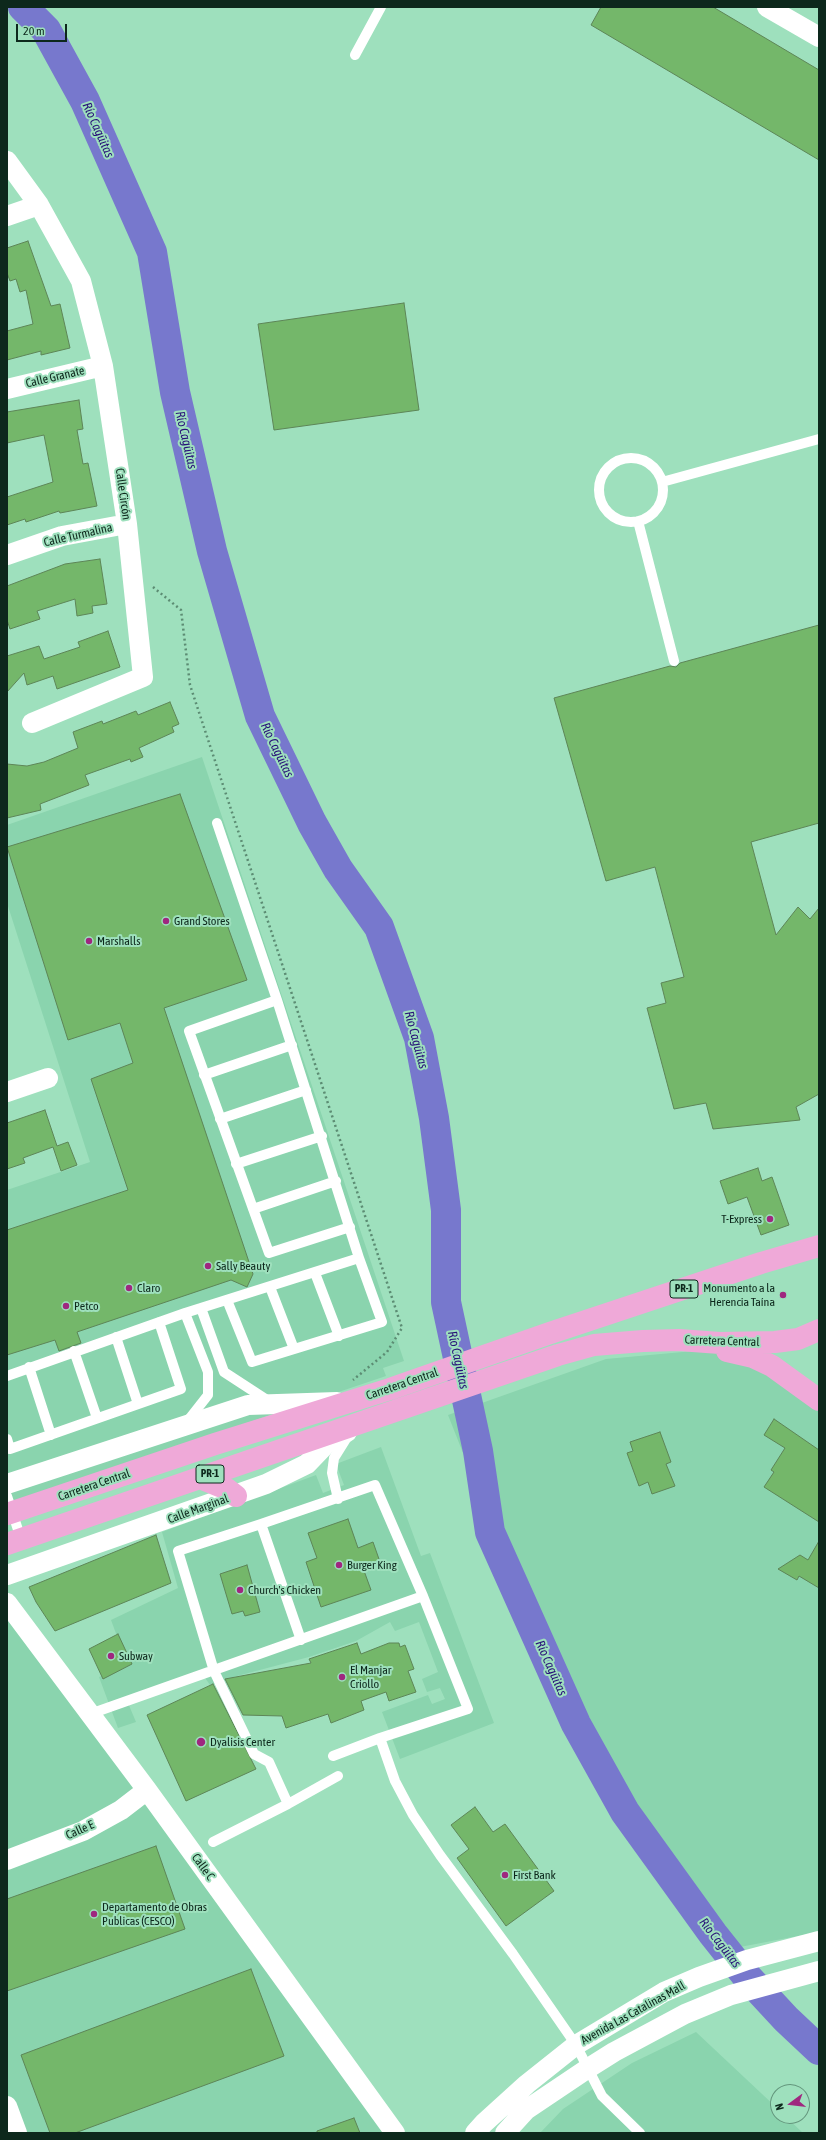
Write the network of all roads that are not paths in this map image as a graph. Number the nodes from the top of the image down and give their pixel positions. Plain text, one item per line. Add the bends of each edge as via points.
1 (381, 7) edge
2 (767, 7) edge
3 (819, 37) edge
4 (355, 55) dead end
5 (7, 161) edge
6 (39, 205) junction
7 (7, 216) edge
8 (103, 366) junction
9 (7, 389) edge
10 (819, 439) edge
11 (662, 482) junction
12 (638, 521) junction
13 (127, 524) junction
14 (7, 555) edge
15 (674, 662) dead end
16 (32, 723) dead end
17 (216, 823) dead end
18 (277, 1000) junction
19 (292, 1045) junction
20 (204, 1075) junction
21 (48, 1078) dead end
22 (306, 1090) junction
23 (7, 1092) edge
24 (220, 1119) junction
25 (322, 1136) junction
26 (236, 1164) junction
27 (336, 1181) junction
28 (253, 1209) junction
29 (350, 1227) junction
30 (819, 1231) edge
31 (819, 1246) edge
32 (359, 1258) junction
33 (780, 1258) junction
34 (315, 1273) junction
35 (270, 1287) junction
36 (227, 1300) junction
37 (201, 1308) junction
38 (185, 1313) junction
39 (158, 1322) junction
40 (819, 1330) edge
41 (338, 1336) junction
42 (116, 1337) junction
43 (679, 1340) junction
44 (294, 1349) junction
45 (74, 1352) junction
46 (29, 1367) junction
47 (7, 1376) edge
48 (819, 1400) edge
49 (349, 1402) junction
50 (138, 1404) junction
51 (274, 1404) junction
52 (375, 1417) junction
53 (96, 1418) junction
54 (184, 1426) junction
55 (350, 1431) junction
56 (51, 1435) junction
57 (7, 1439) edge
58 (200, 1478) junction
59 (7, 1484) edge
60 (236, 1496) junction
61 (338, 1499) junction
62 (9, 1507) edge
63 (261, 1524) junction
64 (14, 1542) edge
65 (7, 1575) edge
66 (423, 1596) junction
67 (7, 1603) edge
68 (301, 1640) junction
69 (214, 1671) junction
70 (90, 1714) junction
71 (380, 1738) junction
72 (333, 1756) dead end
73 (338, 1776) dead end
74 (147, 1790) junction
75 (288, 1804) junction
76 (213, 1842) dead end
77 (7, 1860) edge
78 (819, 1941) edge
79 (819, 1971) edge
80 (576, 2045) junction
81 (587, 2069) junction
82 (7, 2106) edge
83 (17, 2133) edge
84 (395, 2133) edge
85 (475, 2133) edge
86 (505, 2133) edge
87 (640, 2133) edge

1 - 4 lane
2 - 3 street
5 - 6 street, Calle Circón
6 - 7 street
6 - 8 street, Calle Circón via 81,281
8 - 9 street, Calle Granate
8 - 13 street, Calle Circón
10 - 11 lane
11 - 12 lane via 663,494 658,507 650,516
11 - 12 lane via 656,470 646,461 633,458 620,460 608,467 601,478 599,491 601,502 607,512 622,520
12 - 15 lane
13 - 14 street, Calle Turmalina via 62,536
13 - 16 street, Calle Circón via 143,677
17 - 18 lane
18 - 19 lane
18 - 20 lane via 190,1031
19 - 20 lane
19 - 22 lane
20 - 24 lane
21 - 23 street
22 - 24 lane
22 - 25 lane
24 - 26 lane
25 - 26 lane
25 - 27 lane
26 - 28 lane
27 - 28 lane
27 - 29 lane
28 - 29 lane via 269,1253
29 - 32 lane
30 - 33 main road
31 - 33 main road, Carretera Central / PR-1
32 - 34 lane
32 - 41 lane via 382,1322
33 - 49 main road, Carretera Central / PR-1
34 - 35 lane
34 - 41 lane
35 - 36 lane
35 - 44 lane
36 - 37 lane
36 - 44 lane via 252,1362
37 - 38 lane
37 - 51 lane via 224,1372
38 - 39 lane
38 - 54 lane via 208,1372 208,1395
39 - 42 lane
39 - 50 lane via 181,1389
40 - 43 main road, Carretera Central / PR-1 via 798,1339 775,1342 720,1343
41 - 44 lane
42 - 45 lane
42 - 50 lane
43 - 48 main road via 753,1357 772,1366
43 - 52 main road, Carretera Central / PR-1 via 594,1345
45 - 46 lane
45 - 53 lane
46 - 47 lane
46 - 56 lane
49 - 51 street
49 - 62 main road, Carretera Central / PR-1
50 - 53 lane
51 - 54 street via 248,1405
52 - 55 street, Calle Marginal
52 - 58 main road, Carretera Central / PR-1
53 - 56 lane
54 - 59 street
55 - 60 street, Calle Marginal via 331,1439 307,1464 295,1472
55 - 61 lane via 334,1458 332,1473
56 - 57 lane via 10,1448
58 - 60 main road via 227,1489
58 - 64 main road, Carretera Central / PR-1
60 - 65 street, Calle Marginal
61 - 63 lane
61 - 66 lane via 374,1485
62 - 64 lane
63 - 68 lane
63 - 69 lane via 178,1551
66 - 68 lane
66 - 71 lane via 468,1709
67 - 70 street, Calle C
68 - 69 lane
69 - 70 lane
69 - 75 lane via 254,1754 269,1762
70 - 74 street, Calle C
71 - 72 lane
71 - 80 lane via 395,1781 413,1815
73 - 75 lane
74 - 77 street, Calle E via 121,1810 83,1831
74 - 84 street, Calle C
75 - 76 lane
78 - 80 street, Avenida Las Catalinas Mall via 747,1960 699,1977 664,1992
79 - 81 street, Avenida Las Catalinas Mall via 731,1994 684,2014
80 - 81 lane
80 - 85 street, Avenida Las Catalinas Mall via 527,2084
81 - 86 street, Avenida Las Catalinas Mall via 526,2110
81 - 87 lane via 602,2096
82 - 83 street

